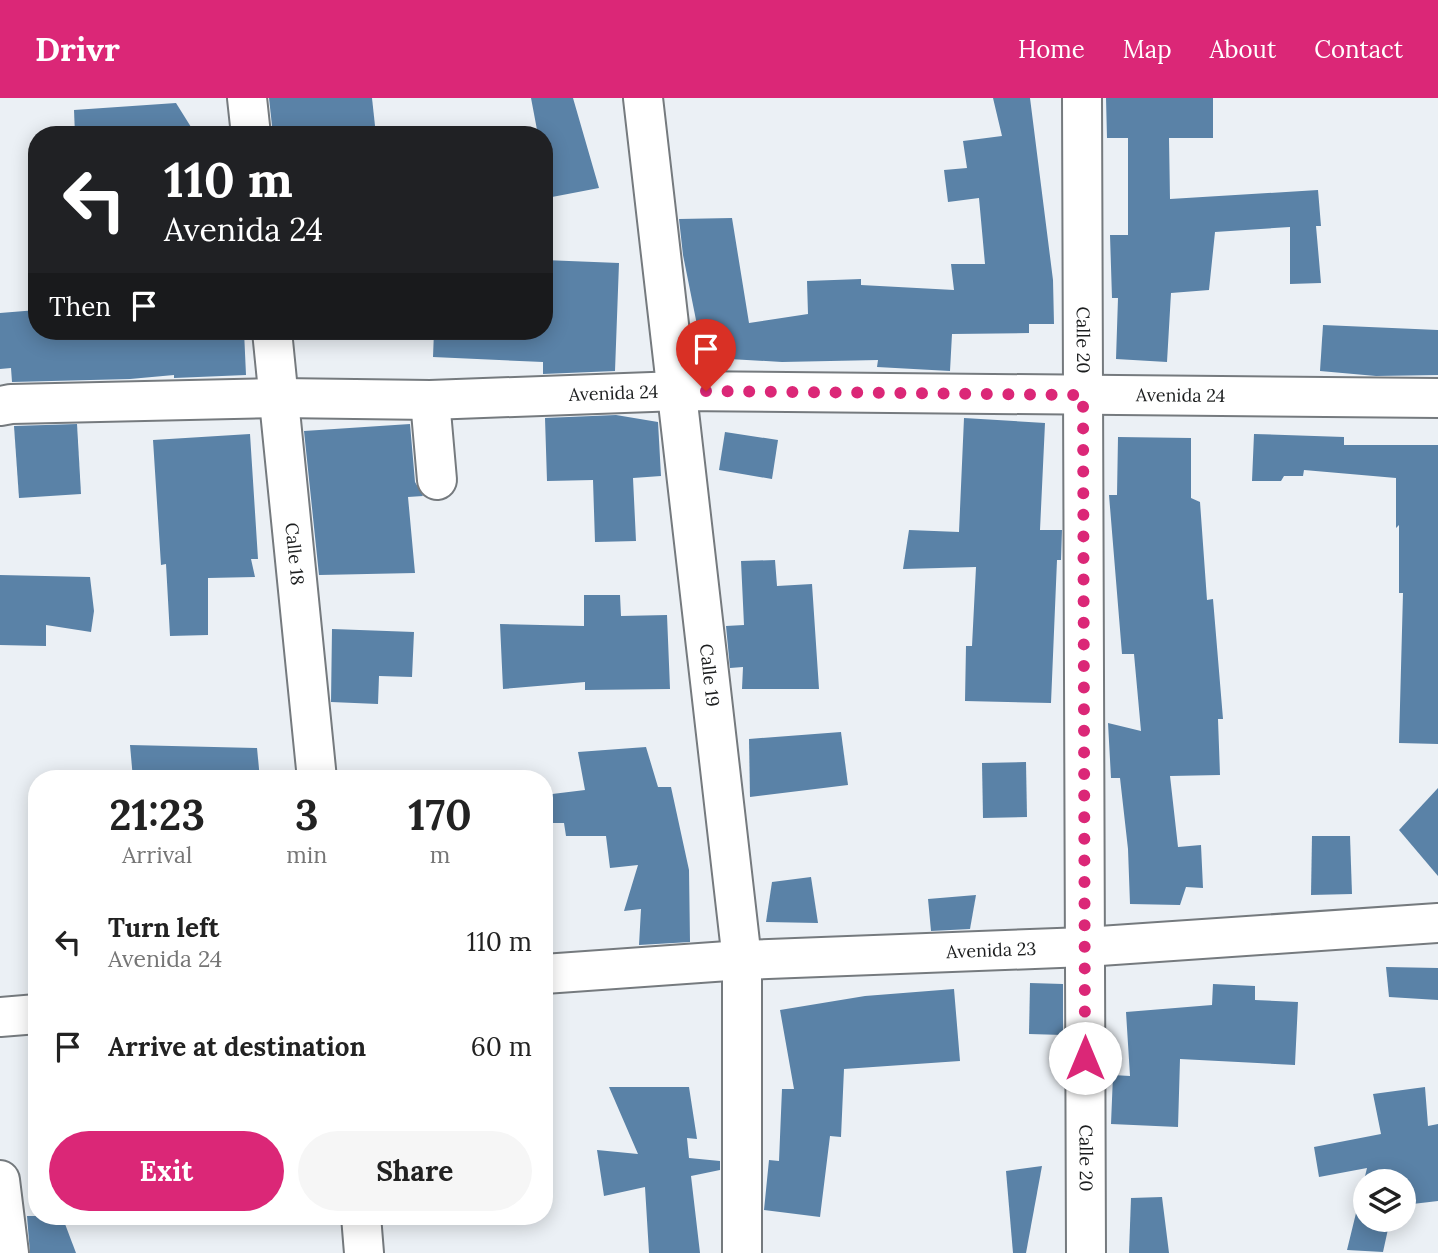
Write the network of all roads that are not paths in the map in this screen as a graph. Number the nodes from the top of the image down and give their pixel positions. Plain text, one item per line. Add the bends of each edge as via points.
1 (247, 98) edge
2 (643, 98) edge
3 (1082, 98) edge
4 (250, 126) edge
5 (273, 340) edge
6 (678, 391) junction
7 (1083, 395) junction
8 (279, 398) junction
9 (1438, 398) edge
10 (430, 400) junction
11 (0, 407) edge
12 (437, 480) dead end
13 (316, 770) edge
14 (1438, 923) edge
15 (1085, 947) junction
16 (742, 960) junction
17 (553, 973) edge
18 (28, 1015) edge
19 (0, 1017) edge
20 (0, 1180) edge
21 (362, 1225) edge
22 (9, 1253) edge
23 (365, 1253) edge
24 (742, 1253) edge
25 (1086, 1253) edge

1 - 4 street
2 - 6 street, Calle 19
3 - 7 street, Calle 20
5 - 8 street, Calle 18
6 - 7 street, Avenida 24
6 - 10 street, Avenida 24
6 - 16 street, Calle 19
7 - 9 street, Avenida 24
7 - 15 street, Calle 20
8 - 10 street, Avenida 24
8 - 11 street, Avenida 24
8 - 13 street, Calle 18
10 - 12 street
14 - 15 street, Avenida 23
15 - 16 street, Avenida 23
15 - 25 street, Calle 20
16 - 17 street, Avenida 23
16 - 24 street, Calle 19
18 - 19 street
20 - 22 street
21 - 23 street

